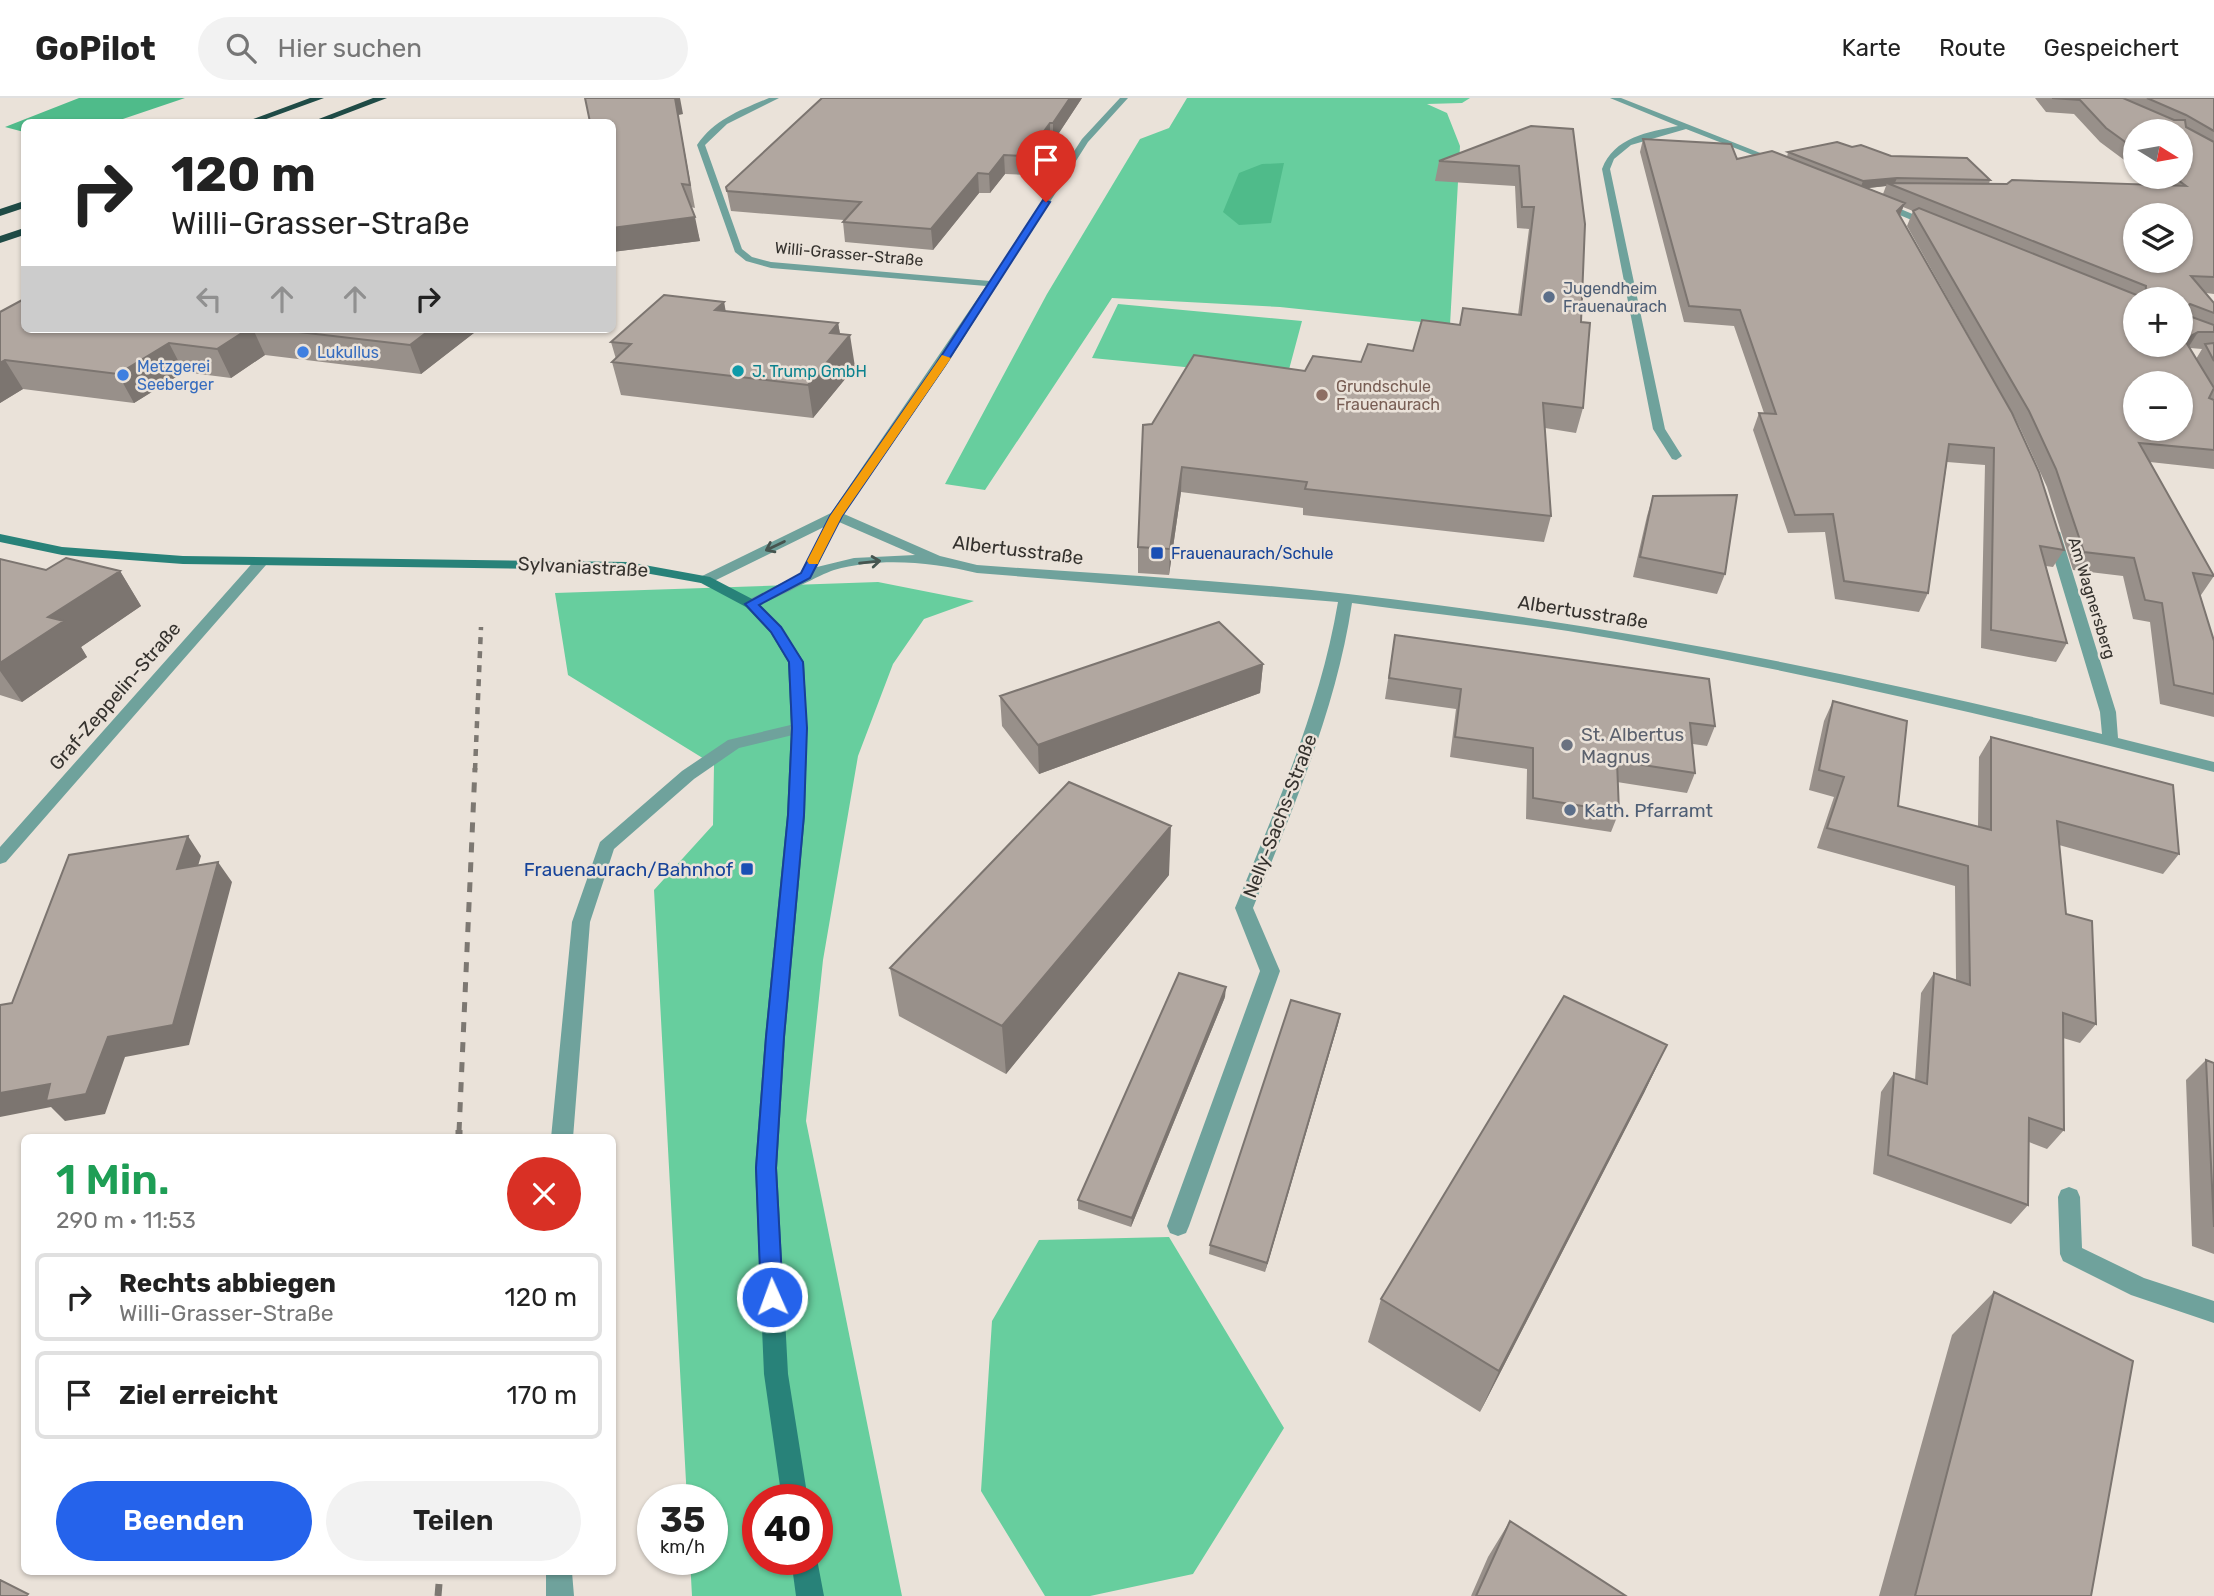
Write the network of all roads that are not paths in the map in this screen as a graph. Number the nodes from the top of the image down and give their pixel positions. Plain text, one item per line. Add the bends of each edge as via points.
1 (319, 98) edge
2 (382, 98) edge
3 (775, 98) edge
4 (1124, 98) edge
5 (1614, 98) edge
6 (259, 119) edge
7 (324, 119) edge
8 (1688, 126) junction
9 (1786, 165) edge
10 (1882, 192) edge
11 (21, 205) edge
12 (0, 213) edge
13 (1911, 216) junction
14 (1898, 224) edge
15 (1937, 227) edge
16 (21, 232) edge
17 (0, 240) edge
18 (994, 284) junction
19 (1676, 456) dead end
20 (2048, 515) edge
21 (836, 516) junction
22 (0, 538) edge
23 (935, 559) junction
24 (261, 562) junction
25 (806, 575) junction
26 (705, 580) junction
27 (1346, 598) junction
28 (751, 604) junction
29 (800, 728) junction
30 (2110, 740) junction
31 (2214, 767) edge
32 (0, 858) edge
33 (562, 1134) edge
34 (2068, 1197) dead end
35 (1178, 1226) dead end
36 (2214, 1312) edge
37 (793, 1484) edge
38 (559, 1575) edge
39 (807, 1575) edge
40 (560, 1596) edge
41 (810, 1596) edge

1 - 6 highway
2 - 7 highway
3 - 18 street, Willi-Grasser-Straße via 726,120 708,133 701,145 738,250 749,259 771,265
4 - 18 street via 1085,141
5 - 8 street
8 - 9 street
8 - 19 street via 1624,145 1614,152 1606,169 1659,429
10 - 13 street via 1870,196
11 - 12 highway
13 - 14 street
13 - 15 street
16 - 17 highway
18 - 21 street
20 - 30 street, Am Wagnersberg via 2108,712
21 - 23 street, Albertusstraße
21 - 25 street
21 -> 26 street
22 - 24 street, Sylvaniastraße via 62,551
25 -> 23 street, Albertusstraße via 832,566
23 - 27 street, Albertusstraße via 977,569
24 - 26 street, Sylvaniastraße via 628,566
24 - 32 street, Graf-Zeppelin-Straße
25 - 28 street
26 - 28 street, Sylvaniastraße
27 - 30 street, Albertusstraße via 1567,627 1697,650 1971,706
27 - 35 street, Nelly-Sachs-Straße via 1320,715 1244,908 1270,971
28 - 29 street, Sylvaniastraße via 776,630 796,662
29 - 33 street via 734,744 688,775 606,846 581,922
29 - 37 street, Sylvaniastraße via 766,1168 776,1374
30 - 31 street, Albertusstraße
34 - 36 street via 2071,1254 2139,1287
38 - 40 street
39 - 41 street

